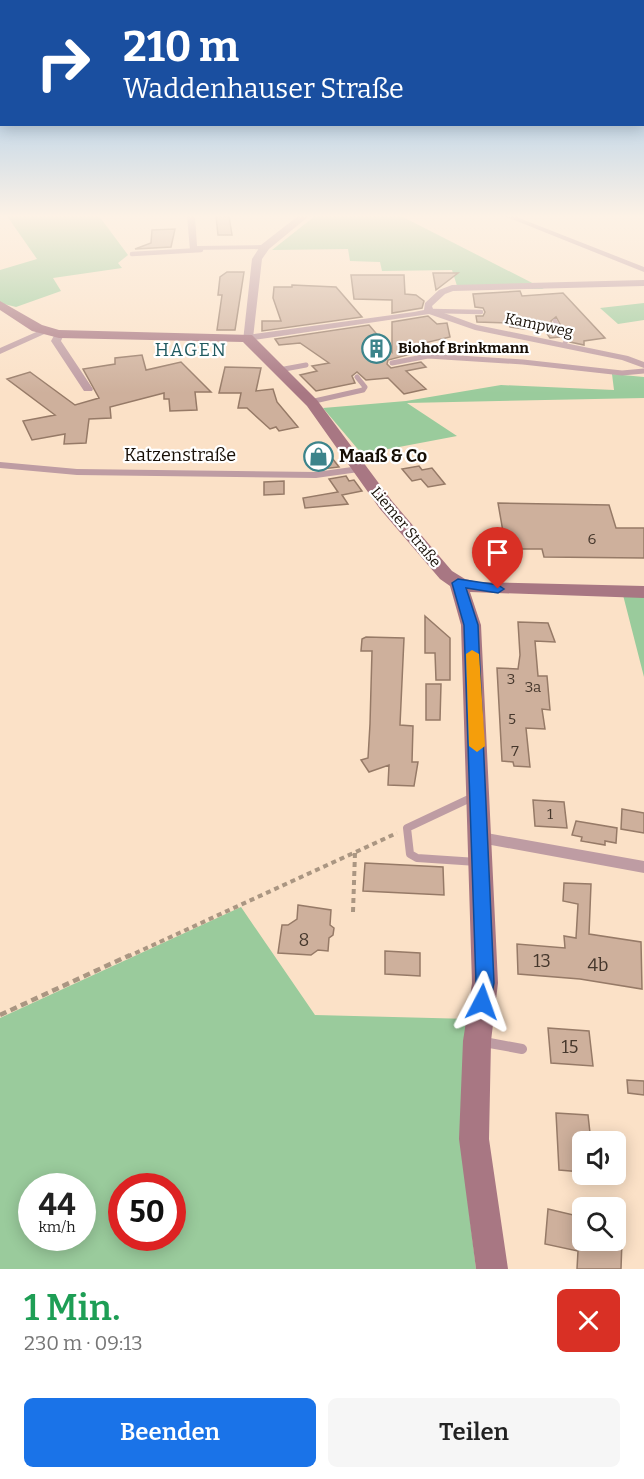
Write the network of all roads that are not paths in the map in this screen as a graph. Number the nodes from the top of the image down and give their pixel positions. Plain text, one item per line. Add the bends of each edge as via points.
1 (255, 275) edge
2 (644, 283) edge
3 (0, 305) edge
4 (429, 311) junction
5 (481, 312) dead end
6 (555, 321) dead end
7 (53, 333) junction
8 (247, 338) junction
9 (564, 345) junction
10 (0, 351) edge
11 (392, 363) dead end
12 (306, 365) dead end
13 (644, 365) edge
14 (279, 370) junction
15 (644, 371) edge
16 (357, 377) dead end
17 (88, 389) dead end
18 (310, 402) junction
19 (0, 465) edge
20 (368, 477) junction
21 (458, 583) junction
22 (644, 592) edge
23 (480, 794) junction
24 (482, 850) junction
25 (644, 867) edge
26 (477, 1041) junction
27 (522, 1048) dead end
28 (492, 1269) edge

1 - 8 street
2 - 4 street via 452,288 428,305
3 - 7 main road
4 - 5 lane
4 - 8 street
4 - 9 street, Kampweg via 475,327
6 - 9 lane via 566,341
7 - 8 main road
7 - 10 street
7 - 17 street
8 - 14 main road, Liemer Straße
9 - 13 street, Kampweg
11 - 15 lane via 428,356 622,373
12 - 14 lane
14 - 18 main road, Liemer Straße
16 - 18 lane via 365,387 363,390
18 - 20 main road, Liemer Straße
19 - 20 street, Katzenstraße via 77,472
20 - 21 main road, Liemer Straße via 392,504 424,553
21 - 22 main road via 518,591
21 - 23 main road via 478,663
23 - 24 main road
23 - 24 lane via 407,828 410,854 417,858
24 - 25 street
24 - 26 main road via 485,983
26 - 27 lane
26 - 28 main road via 474,1139

